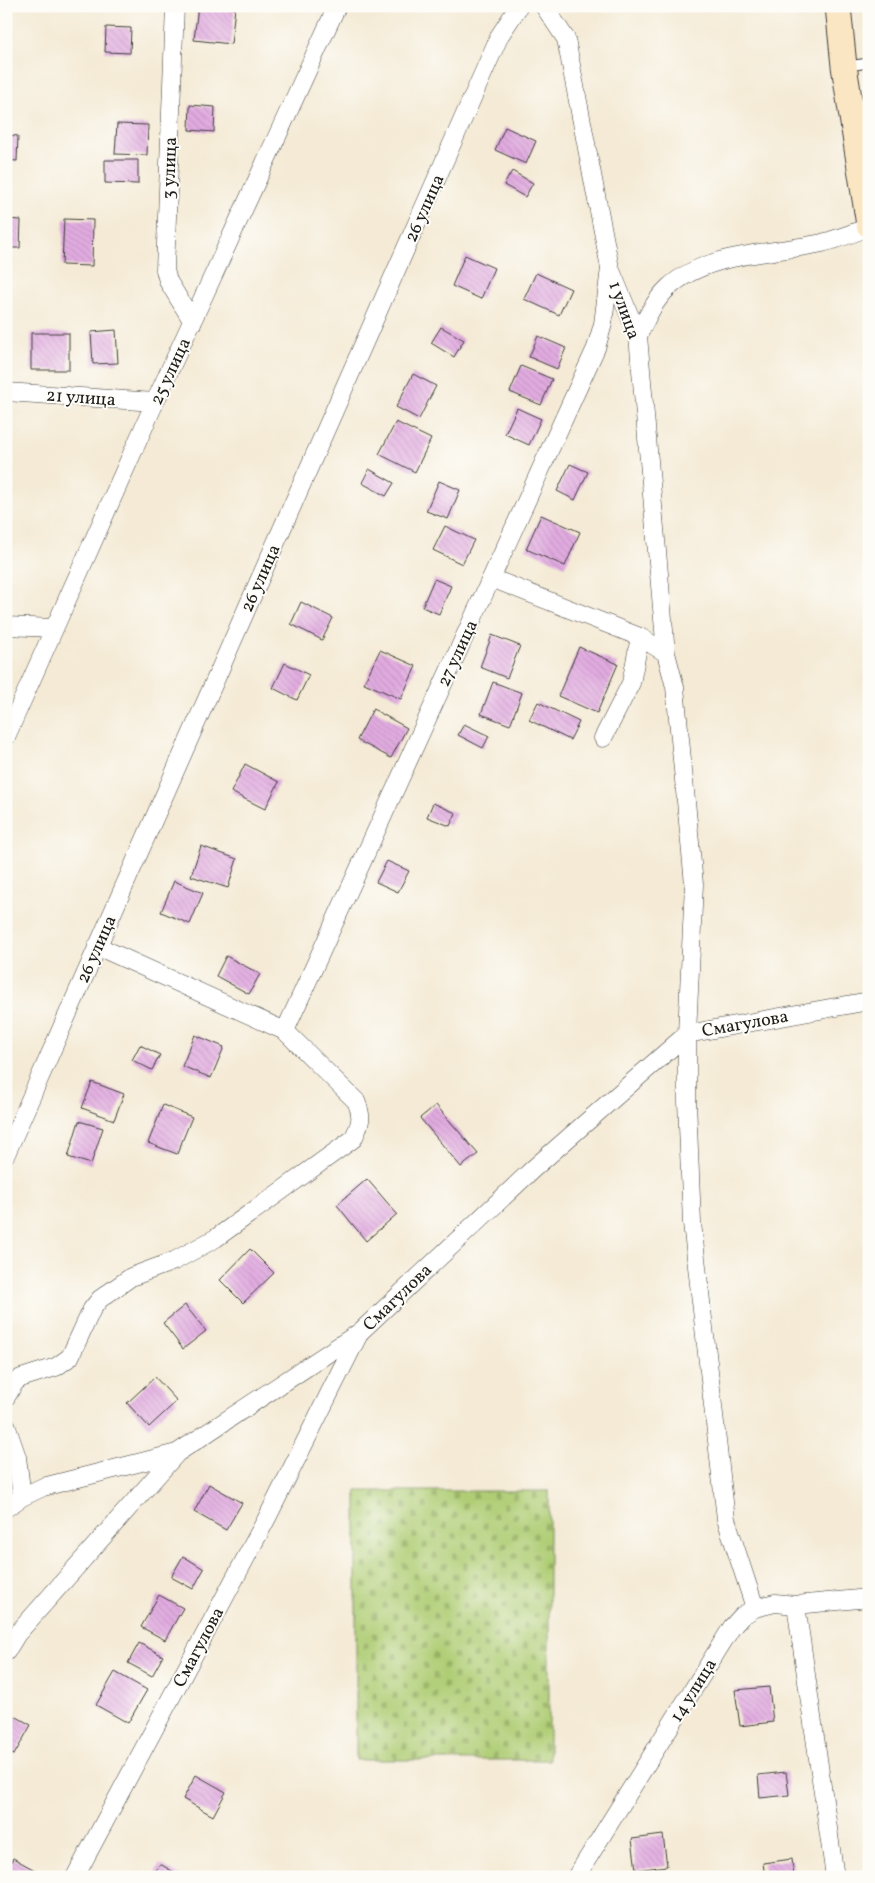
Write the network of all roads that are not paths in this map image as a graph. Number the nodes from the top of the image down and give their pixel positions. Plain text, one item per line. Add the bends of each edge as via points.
1 (175, 6) edge
2 (337, 6) edge
3 (519, 6) edge
4 (544, 6) edge
5 (838, 6) edge
6 (869, 63) edge
7 (844, 66) junction
8 (869, 226) edge
9 (610, 268) junction
10 (193, 322) junction
11 (638, 336) junction
12 (6, 392) edge
13 (155, 402) junction
14 (491, 578) junction
15 (6, 626) edge
16 (54, 628) junction
17 (640, 637) junction
18 (666, 653) junction
19 (6, 737) edge
20 (603, 738) dead end
21 (97, 946) junction
22 (869, 1001) edge
23 (285, 1031) junction
24 (687, 1034) junction
25 (6, 1154) edge
26 (360, 1332) junction
27 (6, 1397) edge
28 (6, 1425) edge
29 (177, 1453) junction
30 (22, 1497) junction
31 (6, 1508) edge
32 (869, 1598) edge
33 (796, 1605) junction
34 (755, 1608) junction
35 (6, 1652) edge
36 (582, 1873) edge
37 (75, 1877) edge
38 (835, 1877) edge

1 - 10 street, 3 улица via 165,270 168,281
2 - 10 street, 25 улица
3 - 21 street, 26 улица via 500,35
4 - 9 street, 1 улица via 566,39
5 - 7 main road
6 - 7 lane
7 - 8 main road
8 - 11 street via 821,243 724,260 693,272 669,287 654,305
9 - 11 street, 1 улица
9 - 14 street, 27 улица via 603,324 596,348
10 - 13 street, 25 улица
11 - 18 street, 1 улица
12 - 13 street, 21 улица
13 - 16 street, 25 улица
14 - 17 street
14 - 23 street, 27 улица
15 - 16 street
16 - 19 street, 25 улица
17 - 18 street
17 - 20 street via 631,684
18 - 24 street, 1 улица via 675,687 694,884
21 - 23 street
21 - 25 street, 26 улица
22 - 24 street, Смагулова
23 - 27 street via 356,1101 361,1112 354,1139 216,1238 131,1277 100,1299 92,1308 70,1357 56,1367 21,1378
24 - 26 street, Смагулова via 533,1169
24 - 34 street, 1 улица via 692,1223 708,1375 726,1519
26 - 29 street
26 - 37 street, Смагулова via 267,1518
28 - 30 street via 17,1457
29 - 30 street via 43,1487
29 - 35 street via 17,1634
30 - 31 street
32 - 33 street, 14 улица
33 - 34 street, 14 улица via 775,1603
33 - 38 street
34 - 36 street, 14 улица via 732,1627

